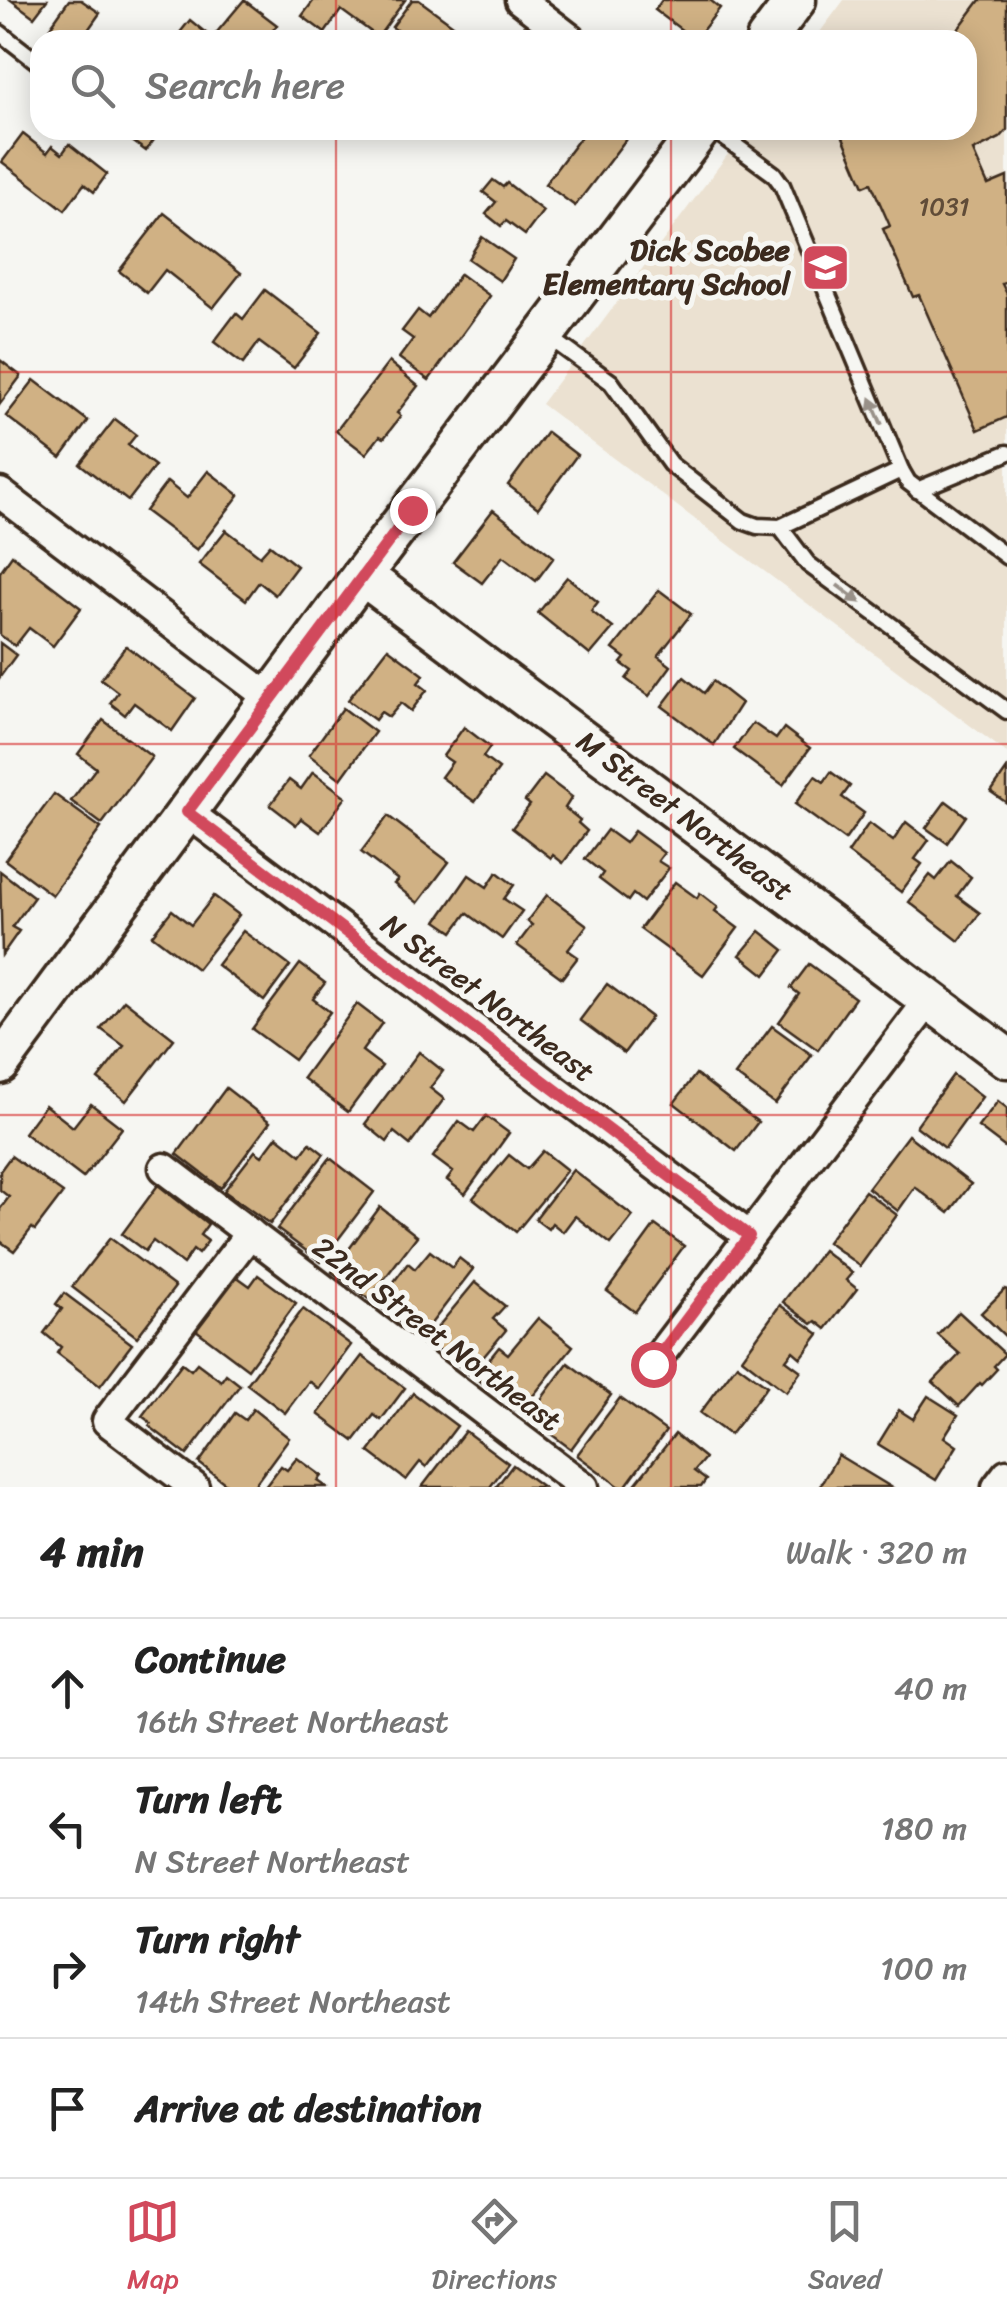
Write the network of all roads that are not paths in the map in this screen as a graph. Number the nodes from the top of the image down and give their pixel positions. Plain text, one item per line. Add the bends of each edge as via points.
1 (520, 0) edge
2 (796, 0) edge
3 (559, 30) edge
4 (774, 30) edge
5 (0, 33) edge
6 (30, 56) edge
7 (693, 140) edge
8 (713, 140) edge
9 (545, 334) junction
10 (1007, 453) edge
11 (901, 470) junction
12 (917, 490) junction
13 (0, 493) edge
14 (780, 527) junction
15 (1007, 557) edge
16 (362, 574) junction
17 (271, 699) junction
18 (1007, 711) edge
19 (187, 812) junction
20 (930, 999) junction
21 (1007, 1058) edge
22 (0, 1064) edge
23 (164, 1168) dead end
24 (250, 1233) junction
25 (749, 1236) junction
26 (653, 1364) dead end
27 (1007, 1474) edge
28 (194, 1487) edge
29 (584, 1487) edge
30 (997, 1487) edge

1 - 3 street
2 - 4 street
5 - 6 lane
7 - 9 street
11 -> 8 lane via 782,185
9 - 14 lane via 611,382 670,464 742,521
9 - 16 street
10 - 12 lane
11 - 12 lane
11 - 14 lane
12 - 15 lane
13 - 17 street
14 -> 18 lane via 808,564
16 - 17 street
16 - 20 street, M Street Northeast
17 - 19 street
19 - 22 street
19 - 25 street, N Street Northeast
20 - 21 street, M Street Northeast
20 - 25 street
23 - 24 street, 22nd Street Northeast
24 - 28 street via 106,1420
24 - 29 street, 22nd Street Northeast
25 - 26 street
27 - 30 street

